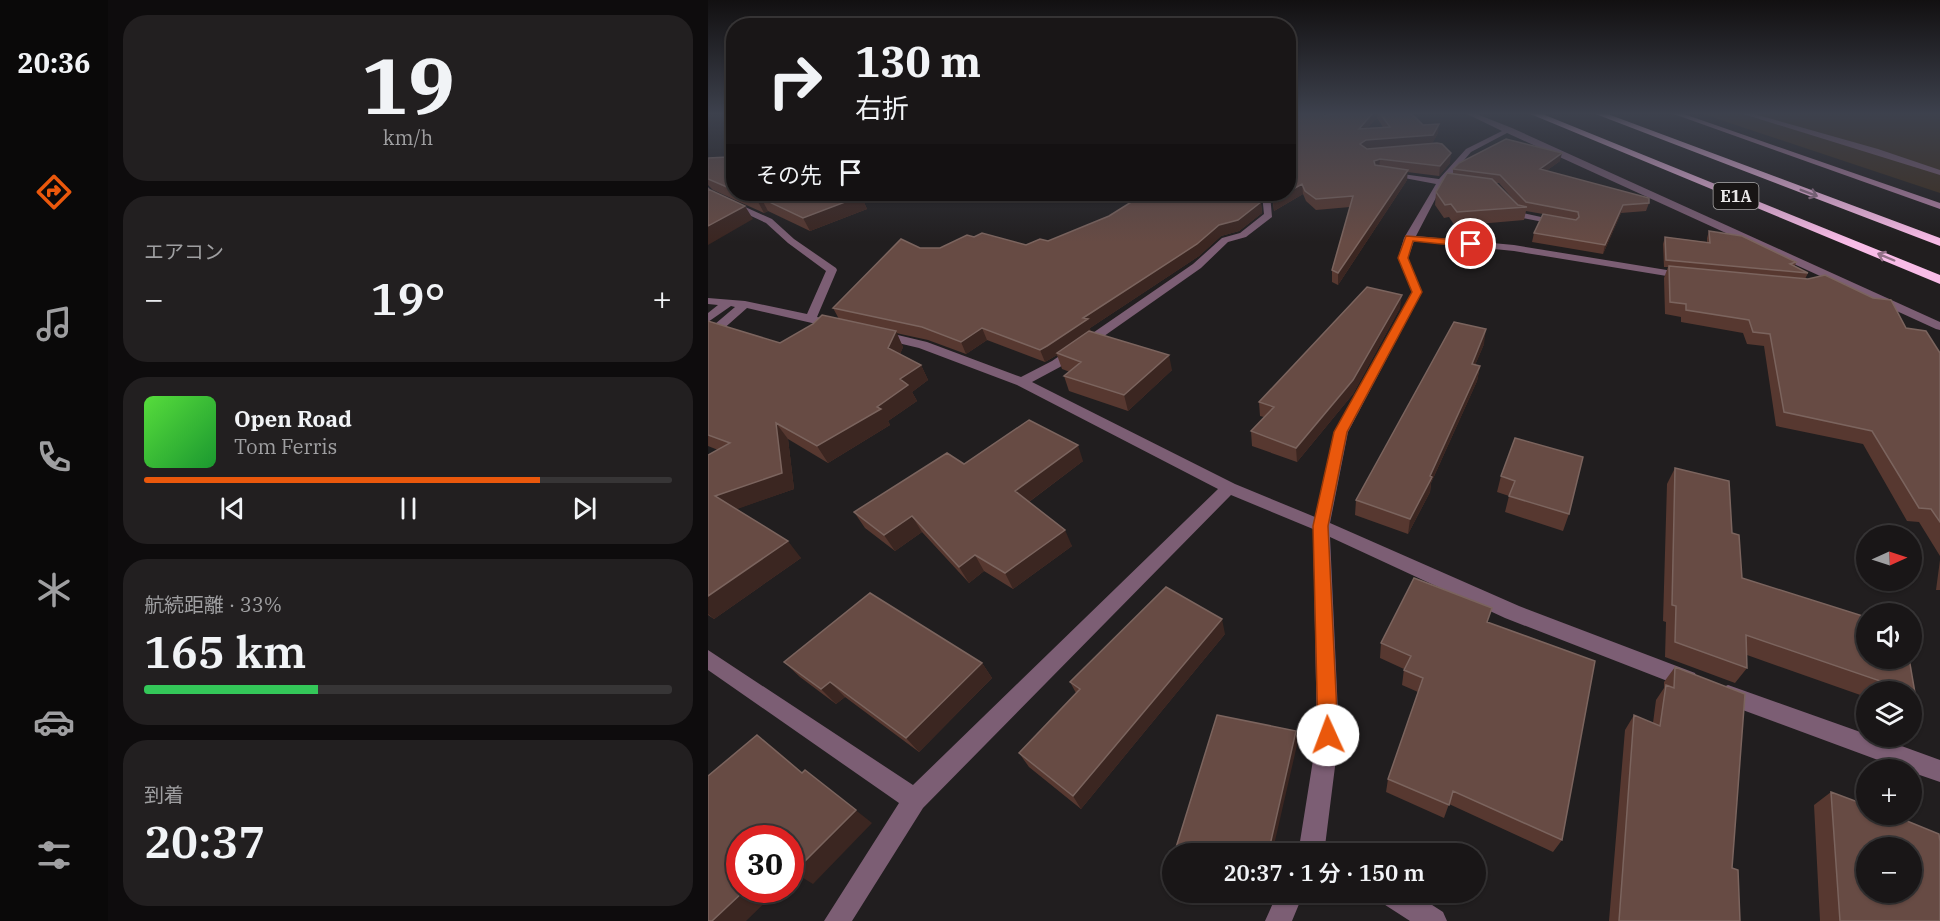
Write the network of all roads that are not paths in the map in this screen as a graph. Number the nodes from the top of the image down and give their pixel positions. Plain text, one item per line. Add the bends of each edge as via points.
1 (1458, 156) edge
2 (1566, 156) edge
3 (1637, 156) edge
4 (1711, 156) edge
5 (1797, 156) edge
6 (1890, 156) edge
7 (1379, 173) edge
8 (1940, 173) edge
9 (1440, 182) junction
10 (1462, 184) edge
11 (708, 190) edge
12 (1500, 194) edge
13 (1267, 201) edge
14 (1940, 206) edge
15 (1571, 224) edge
16 (1409, 238) junction
17 (1940, 242) edge
18 (1698, 277) edge
19 (1834, 277) junction
20 (1940, 280) edge
21 (1813, 283) edge
22 (708, 301) edge
23 (728, 303) junction
24 (745, 304) junction
25 (811, 318) junction
26 (708, 320) edge
27 (1940, 326) edge
28 (708, 336) edge
29 (1022, 382) junction
30 (1229, 488) junction
31 (1321, 526) junction
32 (708, 659) edge
33 (1940, 771) edge
34 (915, 800) junction
35 (1317, 843) edge
36 (1287, 903) edge
37 (1405, 903) edge
38 (837, 921) edge
39 (1278, 921) edge
40 (1434, 921) edge

1 - 9 street
2 - 19 street
20 -> 3 highway, E1A
4 -> 17 highway, E1A
5 - 14 street
6 - 8 street
7 - 9 street
9 - 10 street
9 - 16 street
11 - 25 street via 769,221 832,270
12 - 15 street via 1520,215
13 - 29 street via 1269,215 1243,235 1225,240 1197,266 1056,364
16 - 18 street via 1514,248
16 - 31 street via 1403,258 1417,292 1341,432
19 - 21 street
19 - 27 street
22 - 23 street
23 - 24 street
23 - 26 street
24 - 25 street
24 - 28 street
25 - 29 street via 924,345
29 - 30 street
30 - 31 street
30 - 34 street
31 - 33 street via 1512,612
31 - 35 street via 1328,735
32 - 34 street
34 - 38 street
36 - 39 street
37 - 40 street

